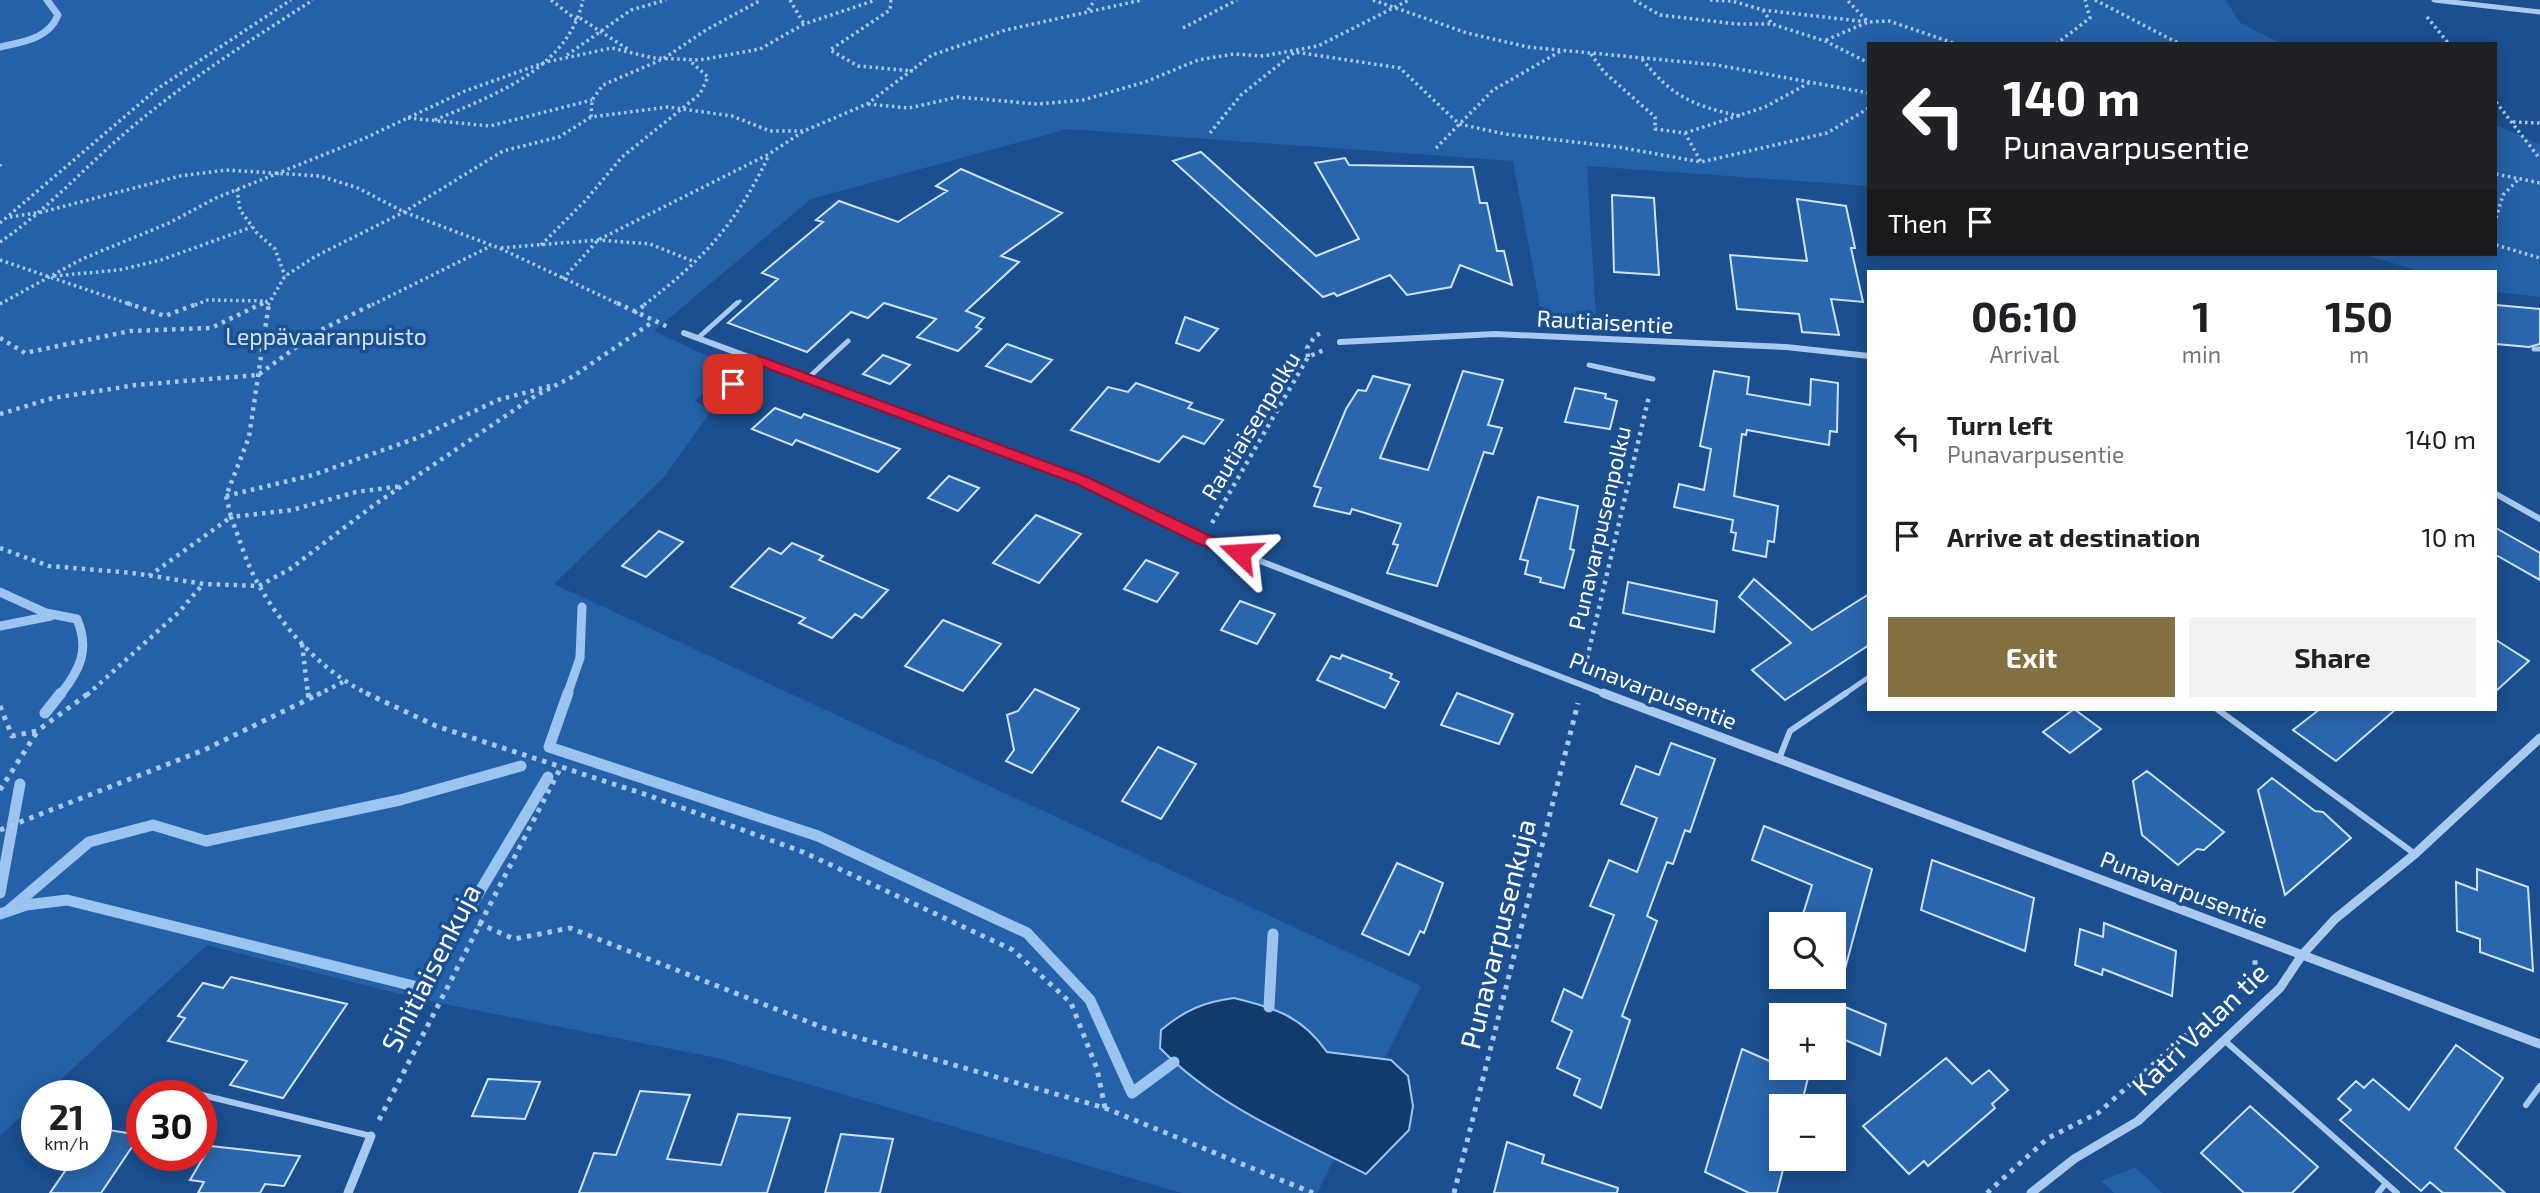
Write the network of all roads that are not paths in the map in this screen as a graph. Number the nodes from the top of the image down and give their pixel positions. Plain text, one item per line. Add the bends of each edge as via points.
1 (2434, 0) edge
2 (2540, 12) edge
3 (740, 301) dead end
4 (684, 333) road end
5 (698, 338) junction
6 (848, 341) dead end
7 (1340, 342) road end
8 (1867, 356) edge
9 (759, 360) junction
10 (1589, 365) dead end
11 (807, 379) junction
12 (1653, 379) road end
13 (733, 384) dead end
14 (2497, 495) edge
15 (2540, 519) edge
16 (1867, 678) edge
17 (2220, 711) edge
18 (2540, 738) edge
19 (1779, 759) junction
20 (2415, 854) junction
21 (2302, 955) junction
22 (2224, 1040) junction
23 (2540, 1044) edge
24 (2540, 1086) edge
25 (217, 1098) edge
26 (2526, 1105) dead end
27 (371, 1136) joint
28 (2386, 1183) junction
29 (348, 1193) edge
30 (2031, 1193) edge
31 (2378, 1193) edge
32 (2397, 1193) edge

1 - 2 street
3 - 5 lane
4 - 5 street, Punavarpusentie
5 - 9 street, Punavarpusentie
6 - 11 lane
7 - 8 street, Rautiaisentie via 1495,334 1786,347
9 - 11 street, Punavarpusentie
9 - 13 street
10 - 12 lane
11 - 19 street, Punavarpusentie via 1082,481 1203,539
14 - 15 street
16 - 19 lane via 1790,730
17 - 20 lane
18 - 20 street, Katri Valan tie
19 - 21 street, Punavarpusentie
20 - 21 street, Katri Valan tie via 2336,919
21 - 22 street, Katri Valan tie via 2280,988
21 - 23 street, Punavarpusentie
22 - 28 lane
22 - 30 street, Katri Valan tie via 2138,1121 2074,1158
24 - 26 lane
25 - 27 lane
27 - 29 street
28 - 31 lane
28 - 32 lane

